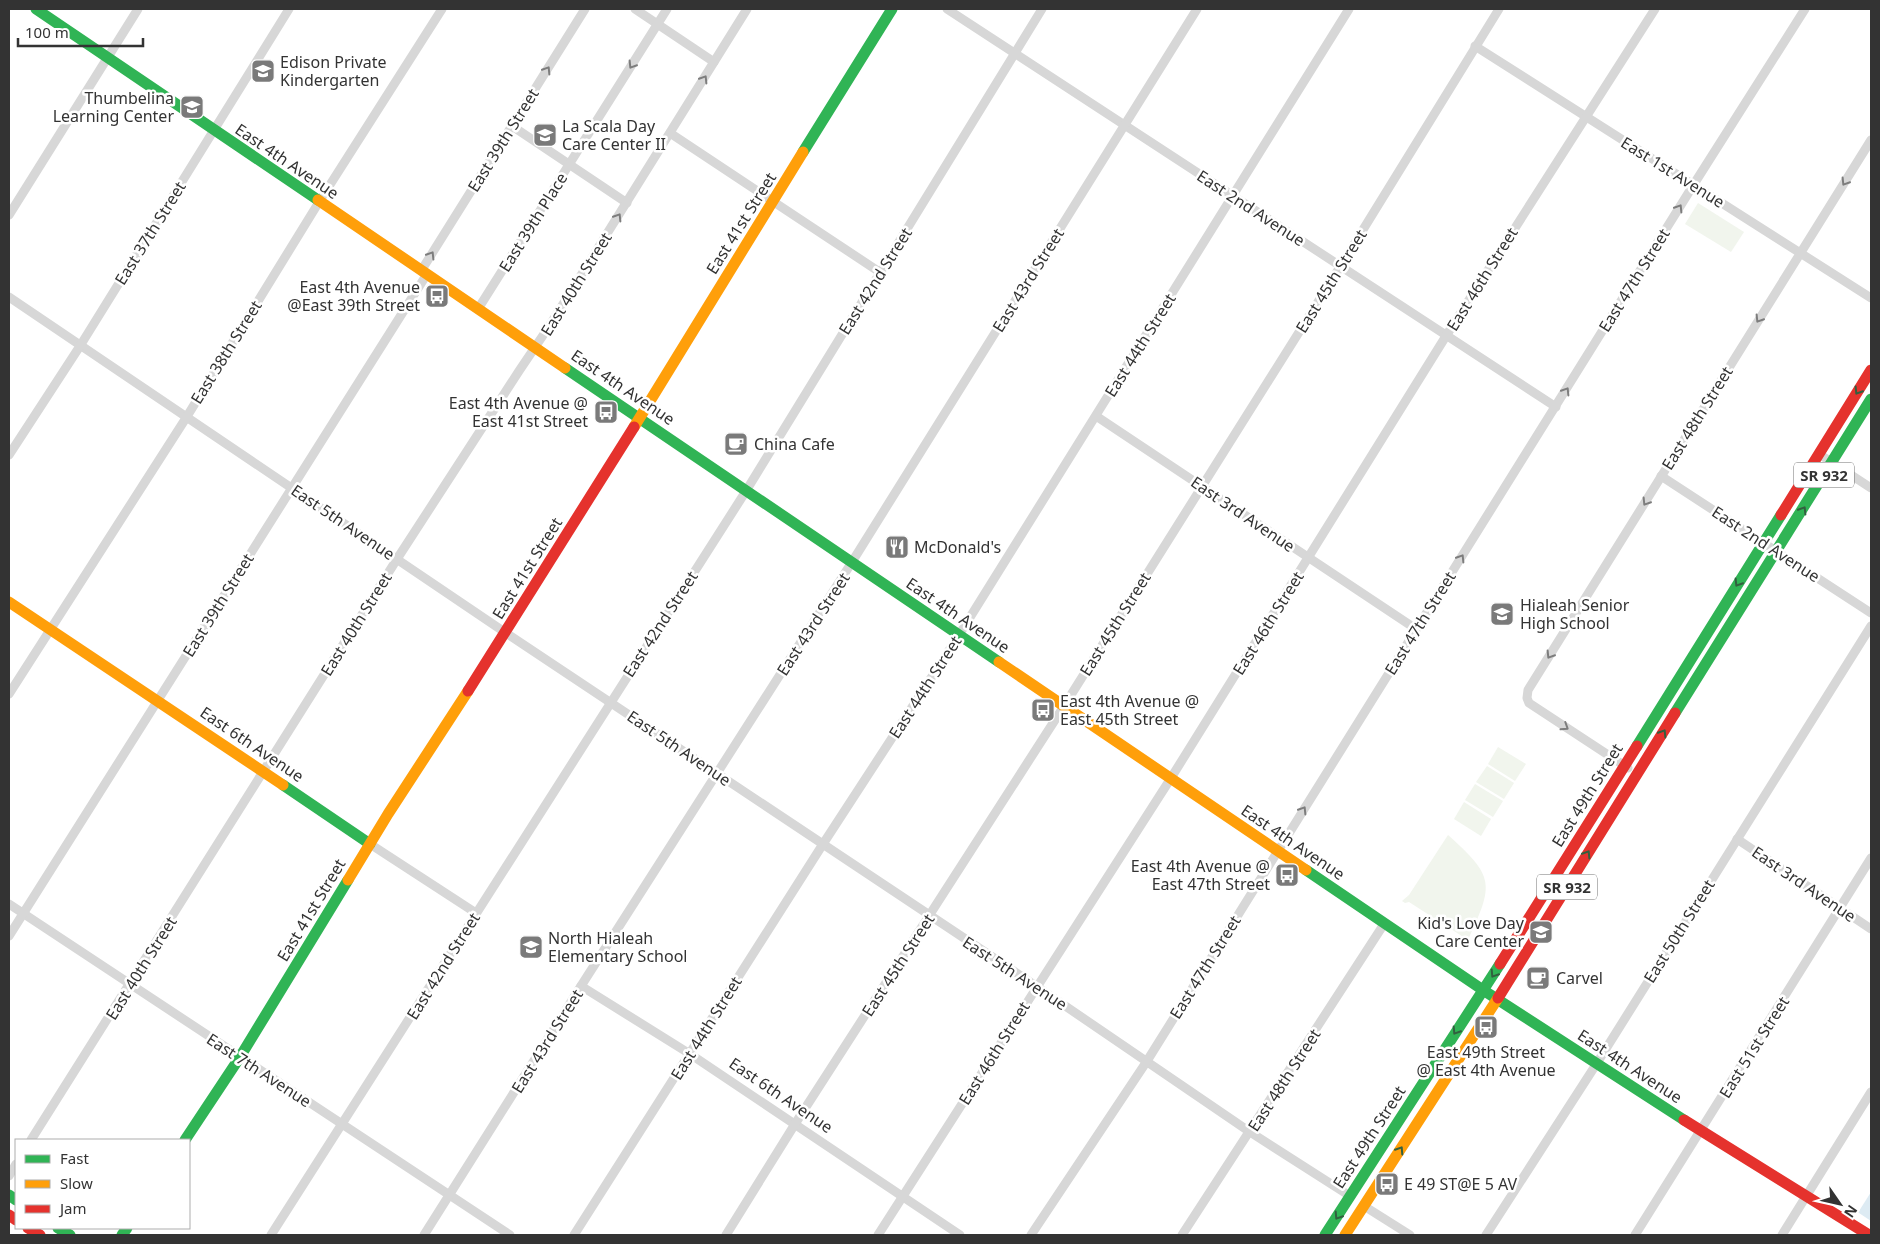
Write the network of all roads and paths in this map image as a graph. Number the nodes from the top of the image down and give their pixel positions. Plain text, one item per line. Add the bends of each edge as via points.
1 (36, 9) edge
2 (138, 9) edge
3 (289, 9) edge
4 (442, 9) edge
5 (585, 9) edge
6 (635, 9) edge
7 (667, 9) edge
8 (748, 9) edge
9 (892, 9) edge
10 (947, 9) edge
11 (1042, 9) edge
12 (1197, 9) edge
13 (1349, 9) edge
14 (1499, 9) edge
15 (1655, 9) edge
16 (1805, 9) edge
17 (658, 24) junction
18 (1475, 46) junction
19 (1015, 53) junction
20 (108, 58) junction
21 (714, 62) junction
22 (1586, 117) junction
23 (512, 126) junction
24 (1124, 126) junction
25 (214, 130) junction
26 (670, 133) junction
27 (1871, 140) edge
28 (570, 165) junction
29 (1694, 184) junction
30 (1232, 196) junction
31 (774, 201) junction
32 (319, 202) junction
33 (627, 203) junction
34 (9, 215) edge
35 (1801, 252) junction
36 (1340, 267) junction
37 (424, 273) junction
38 (880, 273) junction
39 (9, 297) edge
40 (1871, 298) edge
41 (478, 309) junction
42 (1446, 336) junction
43 (80, 346) junction
44 (536, 347) junction
45 (1871, 370) edge
46 (1871, 399) edge
47 (1556, 407) junction
48 (1096, 416) junction
49 (639, 417) junction
50 (186, 418) junction
51 (1819, 454) junction
52 (9, 455) edge
53 (1832, 463) junction
54 (1661, 476) junction
55 (1201, 486) junction
56 (292, 488) junction
57 (1871, 488) edge
58 (746, 490) junction
59 (1764, 542) junction
60 (1776, 551) junction
61 (1309, 558) junction
62 (398, 559) junction
63 (852, 562) junction
64 (9, 602) edge
65 (1871, 613) edge
66 (1871, 626) edge
67 (50, 628) junction
68 (1416, 629) junction
69 (506, 633) junction
70 (959, 635) junction
71 (9, 694) edge
72 (158, 700) junction
73 (610, 701) junction
74 (1064, 706) junction
75 (1624, 765) junction
76 (263, 772) junction
77 (716, 774) junction
78 (1637, 774) junction
79 (1171, 778) junction
80 (1737, 839) junction
81 (370, 844) junction
82 (823, 844) junction
83 (1277, 851) junction
84 (1871, 858) edge
85 (9, 904) edge
86 (1840, 909) junction
87 (476, 913) junction
88 (23, 914) junction
89 (929, 916) junction
90 (1384, 924) junction
91 (1871, 929) edge
92 (9, 936) edge
93 (130, 985) junction
94 (581, 986) junction
95 (1036, 986) junction
96 (1483, 990) junction
97 (1497, 1000) junction
98 (690, 1054) junction
99 (240, 1057) junction
100 (1147, 1061) junction
101 (1597, 1063) junction
102 (1871, 1092) edge
103 (795, 1124) junction
104 (342, 1125) junction
105 (1701, 1131) junction
106 (1250, 1132) junction
107 (1387, 1138) junction
108 (32, 1139) edge
109 (186, 1139) edge
110 (450, 1194) junction
111 (1807, 1195) junction
112 (1350, 1196) junction
113 (902, 1198) junction
114 (1364, 1206) junction
115 (271, 1235) edge
116 (424, 1235) edge
117 (510, 1235) edge
118 (574, 1235) edge
119 (726, 1235) edge
120 (878, 1235) edge
121 (960, 1235) edge
122 (1030, 1235) edge
123 (1182, 1235) edge
124 (1325, 1235) edge
125 (1338, 1235) edge
126 (1345, 1235) edge
127 (1410, 1235) edge
128 (1486, 1235) edge
129 (1635, 1235) edge
130 (1782, 1235) edge
131 (1870, 1235) edge

1 - 20 main road, East 4th Avenue
2 - 20 street
3 - 25 street, East 37th Street
4 - 32 street, East 38th Street
23 -> 5 street, East 39th Street
6 - 17 street
7 - 17 street, East 39th Place
8 - 21 street, East 40th Street
9 - 31 main road, East 41st Street
10 - 19 street, East 2nd Avenue
11 - 19 street, East 42nd Street
12 - 24 street, East 43rd Street
13 - 30 street, East 44th Street
14 - 18 street, East 45th Street
15 - 22 street, East 46th Street
16 - 29 street, East 47th Street
17 - 21 street
17 -> 28 street, East 39th Place
18 - 22 street, East 1st Avenue
18 - 36 street, East 45th Street
19 - 24 street, East 2nd Avenue
19 - 38 street, East 42nd Street
20 - 25 main road, East 4th Avenue
20 - 34 street
26 -> 21 street, East 40th Street
22 - 29 street, East 1st Avenue
22 - 42 street, East 46th Street
23 - 28 street
37 -> 23 street, East 39th Street via 441,239
24 - 30 street, East 2nd Avenue
24 - 63 street, East 43rd Street
25 - 32 main road, East 4th Avenue
25 - 43 street, East 37th Street
26 - 31 street
26 - 33 street, East 40th Street
27 -> 35 street, East 48th Street
28 - 33 street
28 - 41 street, East 39th Place
29 - 35 street, East 1st Avenue
47 -> 29 street, East 47th Street
30 - 36 street, East 2nd Avenue
30 - 48 street, East 44th Street
31 - 38 street
31 - 49 main road, East 41st Street
32 - 37 main road, East 4th Avenue
32 - 50 street, East 38th Street
44 -> 33 street, East 40th Street
35 - 40 street, East 1st Avenue
35 -> 54 street, East 48th Street
36 - 42 street, East 2nd Avenue
36 - 55 street, East 45th Street
37 - 41 main road, East 4th Avenue
37 - 56 street, East 39th Street
38 - 58 street, East 42nd Street
39 - 43 street, East 5th Avenue
41 - 44 main road, East 4th Avenue
42 - 47 street, East 2nd Avenue
42 - 61 street, East 46th Street
43 - 50 street, East 5th Avenue
43 - 52 street, East 37th Street
44 - 49 main road, East 4th Avenue
44 - 62 street, East 40th Street
45 -> 51 main road, East 49th Street / SR 932
46 - 53 main road, East 49th Street / SR 932
68 -> 47 street, East 47th Street
48 - 55 street, East 3rd Avenue
48 - 70 street, East 44th Street
49 - 58 main road, East 4th Avenue
49 - 69 main road, East 41st Street
50 - 56 street, East 5th Avenue
50 - 67 street, East 38th Street
51 - 53 street
51 - 59 main road, East 49th Street / SR 932
53 - 57 street
60 -> 53 main road, East 49th Street / SR 932
54 - 59 street, East 2nd Avenue
54 -> 75 street, East 48th Street via 1528,690 1529,703
55 - 61 street, East 3rd Avenue
55 - 74 street, East 45th Street
56 - 62 street, East 5th Avenue
56 - 72 street, East 39th Street
58 - 63 main road, East 4th Avenue
58 - 73 street, East 42nd Street
59 - 60 street, East 2nd Avenue
59 -> 75 main road, East 49th Street / SR 932
60 - 65 street, East 2nd Avenue
78 -> 60 main road, East 49th Street / SR 932
61 - 68 street, East 3rd Avenue
61 - 79 street, East 46th Street
62 - 69 street, East 5th Avenue
62 - 76 street, East 40th Street
63 - 70 main road, East 4th Avenue
63 - 77 street, East 43rd Street
64 - 67 main road, East 6th Avenue
66 - 80 street, East 50th Street
67 - 71 street, East 38th Street
67 - 72 main road, East 6th Avenue
83 -> 68 street, East 47th Street
69 - 73 street, East 5th Avenue
69 - 81 main road, East 41st Street
70 - 74 main road, East 4th Avenue
70 - 82 street, East 44th Street
72 - 76 main road, East 6th Avenue
72 - 88 street, East 39th Street
73 - 77 street, East 5th Avenue
73 - 87 street, East 42nd Street
74 - 79 main road, East 4th Avenue
74 - 89 street, East 45th Street
75 - 78 street
75 -> 96 main road, East 49th Street / SR 932
76 - 81 main road, East 6th Avenue
76 - 93 street, East 40th Street
77 - 82 street, East 5th Avenue
77 - 94 street, East 43rd Street
97 -> 78 main road, East 49th Street / SR 932
79 - 83 main road, East 4th Avenue
79 - 95 street, East 46th Street
80 - 86 street, East 3rd Avenue
80 - 101 street, East 50th Street
81 - 87 street, East 6th Avenue
81 - 99 main road, East 41st Street
82 - 89 street, East 5th Avenue
82 - 98 street, East 44th Street
83 - 90 main road, East 4th Avenue
83 - 100 street, East 47th Street
84 - 86 street, East 51st Street
85 - 88 street, East 7th Avenue
86 - 91 street, East 3rd Avenue
86 - 105 street, East 51st Street
87 - 104 street, East 42nd Street
88 - 92 street, East 39th Street
88 - 93 street, East 7th Avenue
89 - 95 street, East 5th Avenue
89 - 103 street, East 45th Street
90 - 96 main road, East 4th Avenue
90 - 106 street, East 48th Street
93 - 99 street, East 7th Avenue
93 - 108 street, East 40th Street
94 - 98 street, East 6th Avenue
94 - 110 street, East 43rd Street
95 - 100 street, East 5th Avenue
95 - 113 street, East 46th Street
96 - 97 main road, East 4th Avenue
96 -> 107 main road, East 49th Street / SR 932
97 - 101 main road, East 4th Avenue
114 -> 97 main road, East 49th Street / SR 932
98 - 103 street, East 6th Avenue
98 - 118 street, East 44th Street
99 - 104 street, East 7th Avenue
99 - 109 main road, East 41st Street
100 - 106 street, East 5th Avenue
100 - 122 street, East 47th Street
101 - 105 main road, East 4th Avenue
101 - 128 street, East 50th Street
102 - 111 street
103 - 113 street, East 6th Avenue
103 - 119 street, East 45th Street
104 - 110 street, East 7th Avenue
104 - 115 street, East 42nd Street
105 - 111 main road, East 4th Avenue
105 - 129 street, East 51st Street
106 - 112 street, East 5th Avenue
106 - 123 street, East 48th Street
107 - 112 main road, East 49th Street / SR 932
107 - 114 main road via 1384,1156 1363,1191
110 - 116 street, East 43rd Street
110 - 117 street, East 7th Avenue
111 - 130 street
111 - 131 main road, East 4th Avenue
112 -> 124 main road, East 49th Street / SR 932
112 - 125 main road via 1352,1212
113 - 120 street, East 46th Street
113 - 121 street, East 6th Avenue
114 - 126 main road, East 49th Street / SR 932
114 - 127 street

